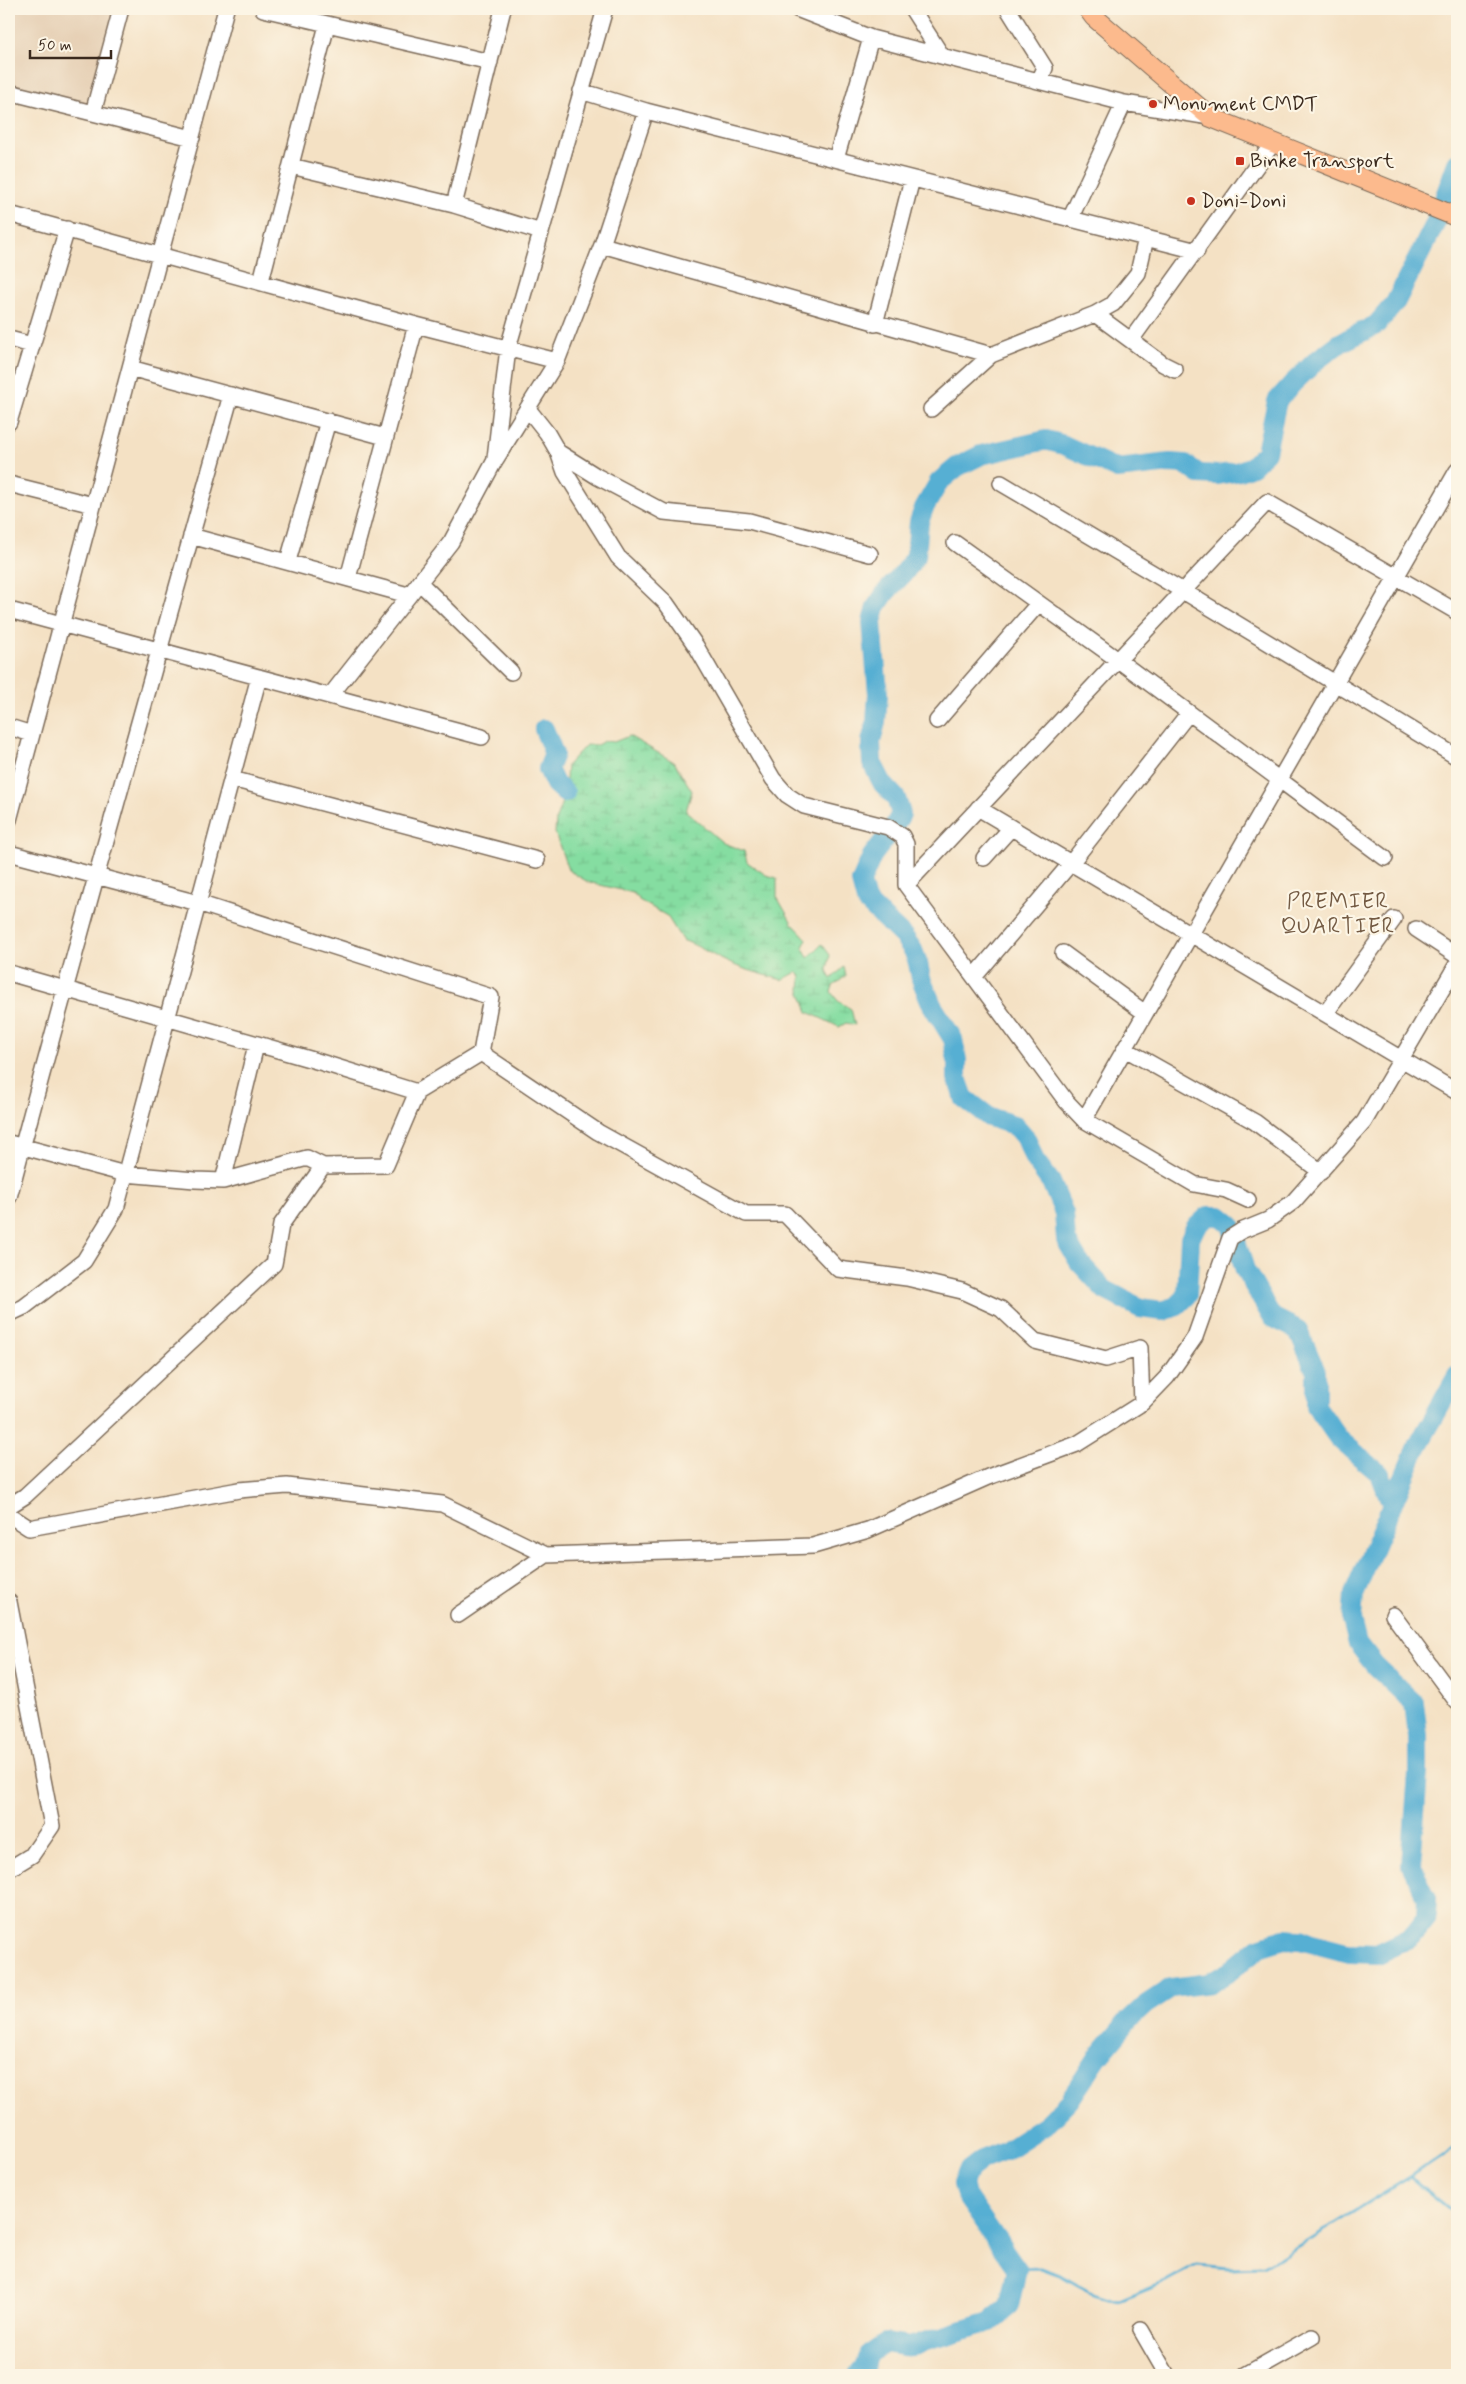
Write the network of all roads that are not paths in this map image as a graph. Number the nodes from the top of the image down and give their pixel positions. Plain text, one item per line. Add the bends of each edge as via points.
1 (121, 9) edge
2 (226, 9) edge
3 (263, 9) edge
4 (503, 9) edge
5 (605, 9) edge
6 (798, 9) edge
7 (912, 9) edge
8 (1008, 9) edge
9 (1088, 9) edge
10 (327, 25) junction
11 (871, 38) junction
12 (942, 56) junction
13 (490, 62) junction
14 (1039, 81) junction
15 (581, 91) junction
16 (9, 92) edge
17 (1124, 103) junction
18 (646, 111) junction
19 (93, 113) junction
20 (1210, 118) junction
21 (192, 138) junction
22 (1273, 143) junction
23 (836, 160) junction
24 (291, 166) junction
25 (912, 179) junction
26 (454, 205) junction
27 (9, 214) edge
28 (1457, 217) edge
29 (1070, 219) junction
30 (67, 229) junction
31 (541, 232) junction
32 (1146, 238) junction
33 (602, 245) junction
34 (1197, 251) junction
35 (161, 254) junction
36 (261, 281) junction
37 (1095, 314) junction
38 (875, 324) junction
39 (416, 325) junction
40 (9, 339) edge
41 (1131, 340) junction
42 (32, 345) junction
43 (508, 348) junction
44 (991, 355) junction
45 (557, 361) junction
46 (130, 368) junction
47 (1176, 370) dead end
48 (231, 395) junction
49 (528, 409) junction
50 (932, 410) dead end
51 (328, 421) junction
52 (9, 422) edge
53 (385, 437) junction
54 (558, 452) junction
55 (494, 462) junction
56 (1456, 476) edge
57 (1001, 483) dead end
58 (9, 484) edge
59 (93, 505) junction
60 (191, 536) junction
61 (955, 543) dead end
62 (870, 554) dead end
63 (288, 561) junction
64 (1396, 577) junction
65 (348, 578) junction
66 (419, 582) junction
67 (1183, 591) junction
68 (408, 595) junction
69 (1038, 604) junction
70 (9, 610) edge
71 (1457, 612) edge
72 (61, 624) junction
73 (160, 650) junction
74 (1118, 660) junction
75 (511, 672) dead end
76 (260, 677) junction
77 (1334, 684) junction
78 (330, 696) junction
79 (1188, 714) junction
80 (937, 720) dead end
81 (9, 727) edge
82 (32, 734) junction
83 (482, 737) dead end
84 (1457, 758) edge
85 (232, 779) junction
86 (1279, 781) junction
87 (978, 808) junction
88 (9, 820) edge
89 (1011, 828) junction
90 (9, 853) edge
91 (984, 858) dead end
92 (1385, 858) dead end
93 (537, 860) dead end
94 (1071, 863) junction
95 (95, 876) junction
96 (906, 885) junction
97 (198, 903) junction
98 (1394, 919) dead end
99 (1416, 930) dead end
100 (1191, 934) junction
101 (1063, 953) dead end
102 (1457, 956) edge
103 (1457, 964) edge
104 (9, 973) edge
105 (975, 976) junction
106 (65, 990) junction
107 (1145, 1013) junction
108 (1325, 1014) junction
109 (167, 1020) junction
110 (256, 1044) junction
111 (1125, 1049) junction
112 (481, 1052) junction
113 (1401, 1059) junction
114 (417, 1092) junction
115 (1457, 1092) edge
116 (1084, 1120) junction
117 (16, 1145) edge
118 (323, 1166) junction
119 (1322, 1172) junction
120 (125, 1174) junction
121 (223, 1181) junction
122 (9, 1198) edge
123 (1248, 1200) dead end
124 (9, 1314) edge
125 (1142, 1403) junction
126 (9, 1506) edge
127 (9, 1515) edge
128 (546, 1555) junction
129 (9, 1602) edge
130 (458, 1616) dead end
131 (1393, 1616) dead end
132 (1457, 1702) edge
133 (9, 1869) edge
134 (1141, 2330) dead end
135 (1312, 2337) dead end
136 (1167, 2375) edge
137 (1245, 2375) edge

1 - 19 street
2 - 21 street
3 - 10 street
4 - 13 street
5 - 15 street
6 - 11 street
7 - 12 street
8 - 14 street via 1045,68
9 - 20 main road
10 - 13 street
10 - 24 street
11 - 12 street
11 - 23 street
12 - 14 street
13 - 26 street
14 - 17 street
15 - 18 street
15 - 31 street
16 - 19 street
17 - 20 street
17 - 29 street
18 - 23 street
18 - 33 street
19 - 21 street
20 - 22 main road
21 - 35 street
22 - 28 main road
22 - 34 street
23 - 25 street
24 - 26 street
24 - 36 street
25 - 29 street
25 - 38 street
26 - 31 street
27 - 30 street
29 - 32 street
30 - 35 street
30 - 42 street
31 - 43 street
32 - 34 street
32 - 37 street via 1138,273 1113,304
33 - 38 street
33 - 45 street
34 - 41 street
35 - 36 street
35 - 46 street
36 - 39 street
37 - 41 street
37 - 44 street
38 - 44 street
39 - 43 street
39 - 53 street
40 - 42 street
41 - 47 street
42 - 52 street
43 - 45 street
43 - 55 street
44 - 50 street
45 - 49 street
46 - 48 street
46 - 59 street
48 - 51 street
48 - 60 street
49 - 54 street via 548,433
49 - 55 street
51 - 53 street
51 - 63 street
53 - 65 street
54 - 62 street via 664,512 749,521
54 - 96 street via 565,472 618,557 666,603 696,646 773,780 786,795 804,806 888,827 902,836 906,844
55 - 66 street via 451,542
56 - 64 street
57 - 67 street
58 - 59 street
59 - 72 street
60 - 63 street
60 - 73 street
61 - 69 street
63 - 65 street
64 - 67 street via 1267,502
64 - 71 street
64 - 77 street
65 - 68 street
66 - 68 street
66 - 75 street
67 - 74 street
67 - 77 street
68 - 78 street
69 - 74 street
69 - 80 street
70 - 72 street
72 - 73 street
72 - 82 street
73 - 76 street
73 - 95 street
74 - 79 street
74 - 87 street
76 - 78 street
76 - 85 street
77 - 84 street
77 - 86 street
78 - 83 street
79 - 86 street
79 - 94 street
81 - 82 street
82 - 88 street
85 - 93 street
85 - 97 street
86 - 92 street
86 - 100 street
87 - 89 street
87 - 96 street
89 - 91 street
89 - 94 street
90 - 95 street
94 - 100 street
94 - 105 street
95 - 97 street
95 - 106 street
96 - 105 street
97 - 109 street
97 - 112 street via 491,998
98 - 108 street
99 - 102 street
100 - 107 street
100 - 108 street
101 - 107 street
103 - 113 street
104 - 106 street
105 - 116 street via 1066,1101
106 - 109 street
106 - 117 street
107 - 111 street
108 - 113 street
109 - 110 street
109 - 120 street
110 - 114 street
110 - 121 street
111 - 116 street
111 - 119 street via 1255,1122
112 - 114 street
112 - 125 street via 598,1132 746,1214 785,1214 838,1270 907,1278 962,1291 1001,1309 1035,1341 1106,1359 1140,1348
113 - 115 street
113 - 119 street via 1364,1122
114 - 118 street via 386,1165
116 - 123 street via 1194,1184 1226,1190
117 - 120 street
117 - 122 street
118 - 121 street via 307,1158
118 - 126 street via 281,1225 274,1264 25,1496
119 - 125 street via 1293,1202 1268,1220 1236,1235 1195,1337 1168,1377
120 - 121 street
120 - 124 street via 116,1209 84,1261 24,1307
125 - 128 street via 1077,1444 868,1530 813,1546
127 - 128 street via 28,1528 239,1490 287,1486 442,1504
128 - 130 street
129 - 133 street via 52,1826 32,1855
131 - 132 street
134 - 136 street
135 - 137 street

